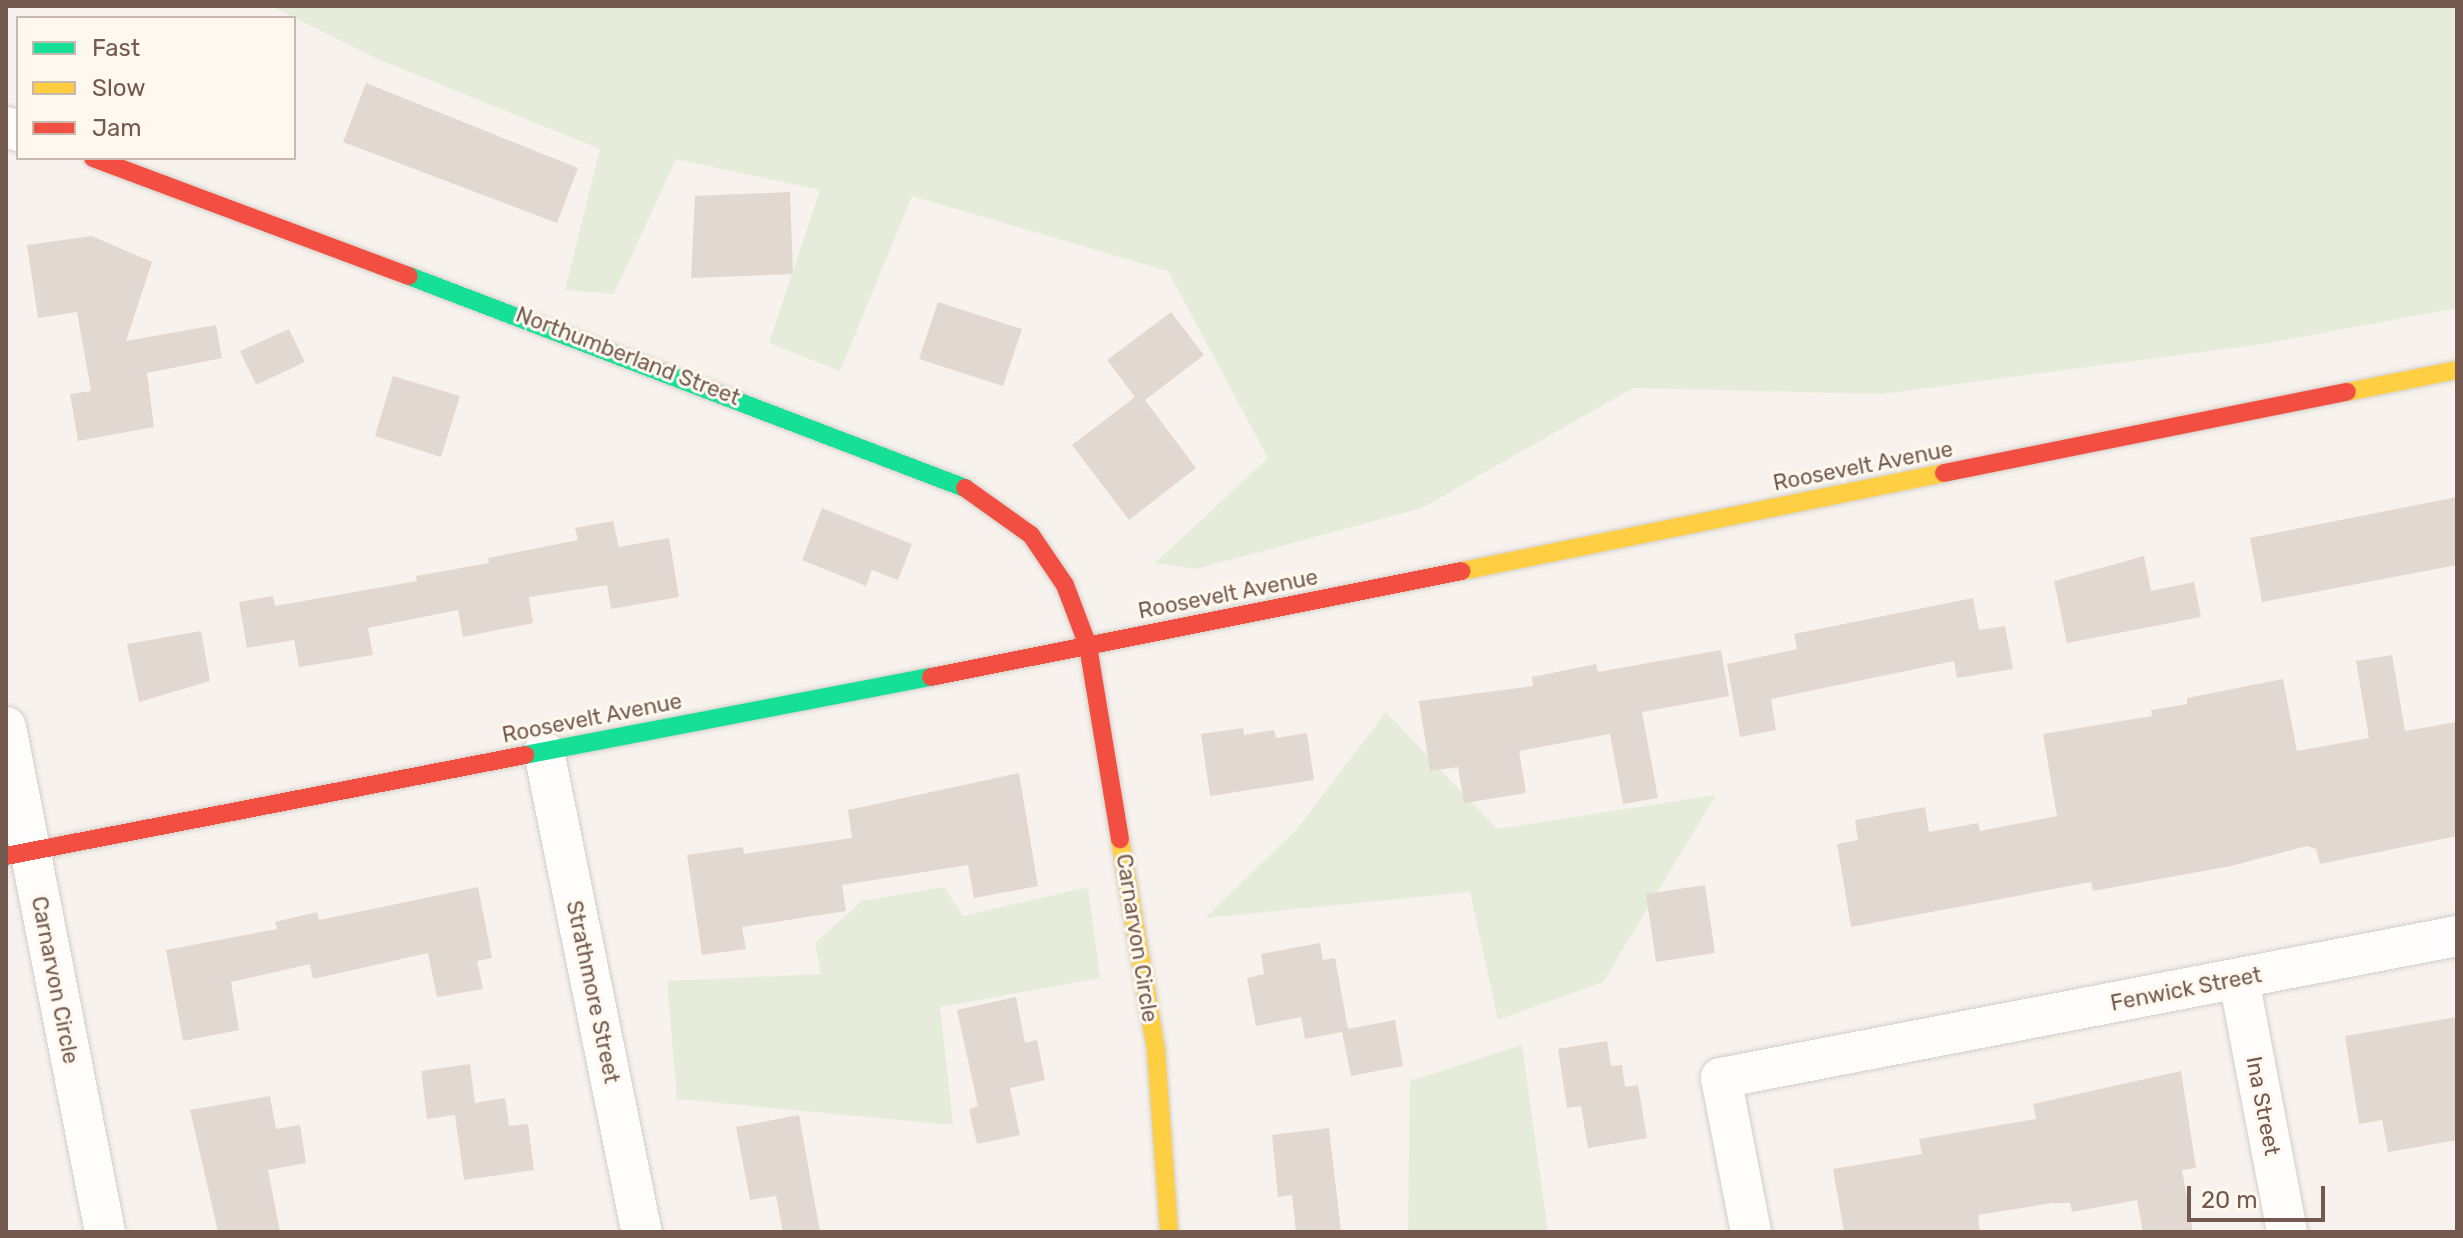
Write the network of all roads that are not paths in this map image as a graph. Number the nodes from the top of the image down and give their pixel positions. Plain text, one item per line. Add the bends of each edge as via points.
1 (98, 160) edge
2 (2457, 370) edge
3 (1088, 646) junction
4 (6, 727) edge
5 (544, 752) junction
6 (18, 854) edge
7 (2457, 936) edge
8 (2239, 980) junction
9 (105, 1232) edge
10 (642, 1232) edge
11 (1169, 1232) edge
12 (1751, 1232) edge
13 (2287, 1232) edge

1 - 3 main road, Northumberland Street via 960,484 1010,515 1049,556
2 - 3 main road, Roosevelt Avenue
3 - 5 main road, Roosevelt Avenue
3 - 11 main road, Carnarvon Circle via 1156,1050
4 - 6 street, Carnarvon Circle
5 - 6 main road, Roosevelt Avenue
5 - 10 street, Strathmore Street
6 - 9 street, Carnarvon Circle
7 - 8 street, Fenwick Street
8 - 12 street, Fenwick Street via 1721,1078
8 - 13 street, Ina Street

